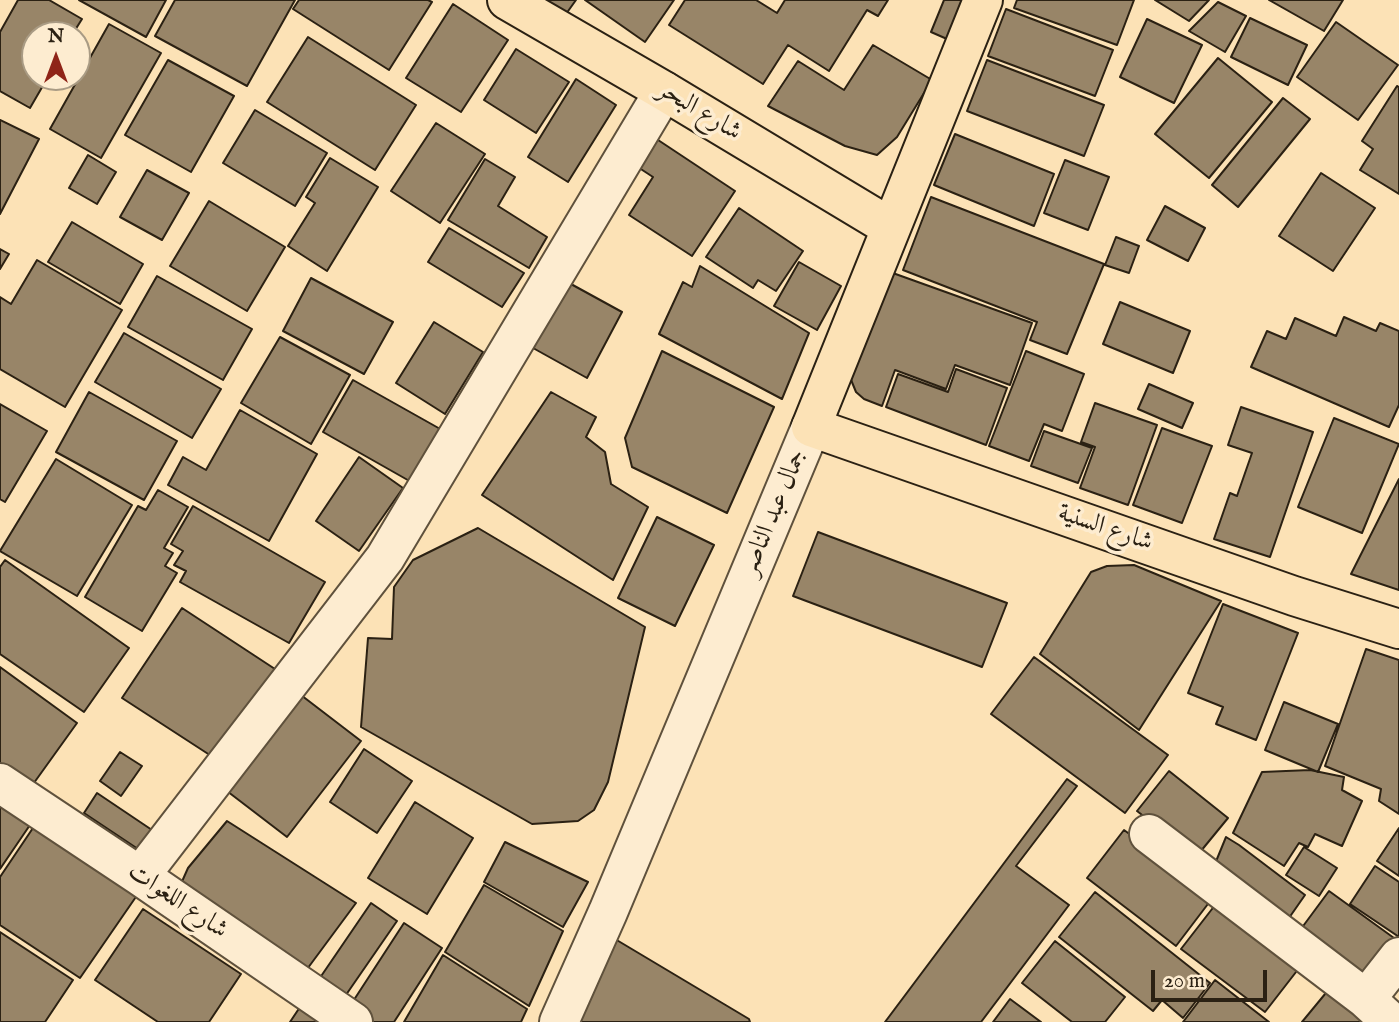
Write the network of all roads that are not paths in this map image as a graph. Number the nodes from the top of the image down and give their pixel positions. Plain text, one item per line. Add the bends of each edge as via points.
1 (507, 0) edge
2 (983, 0) edge
3 (664, 91) junction
4 (890, 227) junction
5 (811, 426) junction
6 (1399, 629) edge
7 (0, 783) edge
8 (1149, 834) dead end
9 (140, 876) junction
10 (1399, 957) edge
11 (1379, 1011) edge
12 (353, 1022) edge
13 (559, 1022) edge

1 - 3 main road, شارع البحر
2 - 4 main road, جمال عبد الناصر
3 - 4 main road, شارع البحر
3 - 9 street via 385,558
4 - 5 main road, جمال عبد الناصر
5 - 6 main road, شارع السنية
5 - 13 street, جمال عبد الناصر
7 - 9 street, شارع اللغوات
8 - 11 street
9 - 12 street, شارع اللغوات
10 - 11 street

